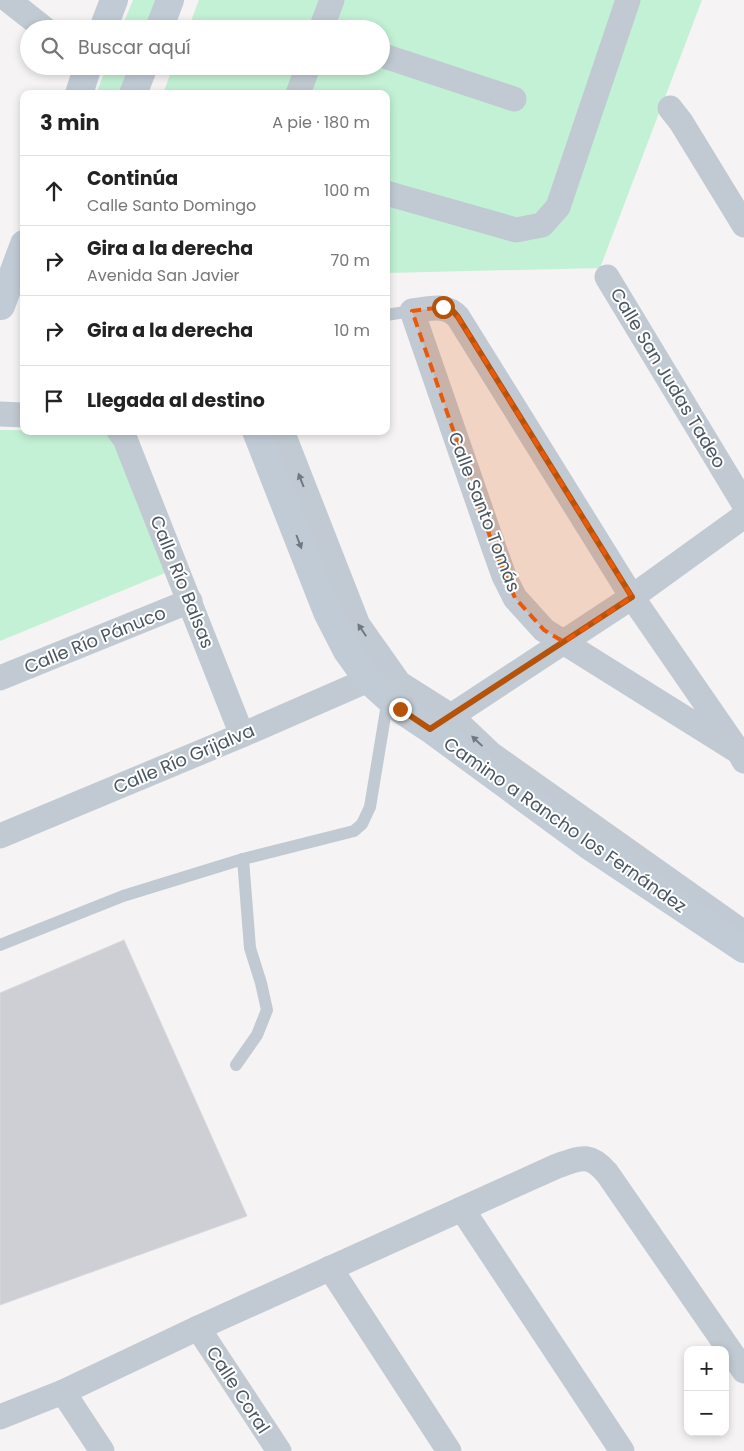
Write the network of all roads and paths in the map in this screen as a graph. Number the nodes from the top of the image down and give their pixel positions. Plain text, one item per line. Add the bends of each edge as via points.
1 (8, 0) edge
2 (114, 0) edge
3 (170, 0) edge
4 (332, 0) edge
5 (628, 0) edge
6 (33, 20) edge
7 (106, 20) edge
8 (162, 20) edge
9 (324, 20) edge
10 (390, 58) edge
11 (85, 75) edge
12 (140, 75) edge
13 (305, 75) edge
14 (79, 90) edge
15 (135, 90) edge
16 (299, 90) edge
17 (514, 99) dead end
18 (670, 108) dead end
19 (390, 194) edge
20 (744, 225) edge
21 (16, 263) edge
22 (607, 277) dead end
23 (8, 307) edge
24 (412, 311) junction
25 (390, 314) edge
26 (0, 414) edge
27 (20, 415) edge
28 (122, 435) edge
29 (258, 435) edge
30 (284, 435) edge
31 (744, 504) edge
32 (744, 516) edge
33 (632, 597) junction
34 (190, 601) junction
35 (564, 642) junction
36 (0, 678) edge
37 (368, 680) junction
38 (388, 698) junction
39 (441, 722) junction
40 (242, 735) junction
41 (741, 756) edge
42 (0, 836) edge
43 (243, 859) junction
44 (744, 933) edge
45 (0, 945) edge
46 (744, 949) edge
47 (236, 1065) dead end
48 (462, 1209) junction
49 (330, 1268) junction
50 (198, 1328) junction
51 (744, 1371) edge
52 (63, 1392) junction
53 (0, 1417) edge
54 (102, 1451) edge
55 (279, 1451) edge
56 (449, 1451) edge
57 (622, 1451) edge

1 - 6 street
2 - 7 street
3 - 8 street
4 - 9 street
5 - 19 street via 558,207 542,225 516,230
10 - 17 street
11 - 14 street
12 - 15 street
13 - 16 street
18 - 20 street
21 - 23 street
22 - 31 street, Calle San Judas Tadeo
24 - 25 lane
24 - 33 street via 443,307 458,317
24 - 35 street, Calle Santo Tomás via 504,576 515,598 532,618
26 - 27 street
28 - 34 street, Calle Río Balsas
29 -> 37 street, Camino a Rancho los Fernández via 326,612 347,651
39 -> 30 street via 399,683 358,625
32 - 33 street
33 - 35 street
33 - 41 street
34 - 36 street, Calle Río Pánuco
34 - 40 street, Calle Río Balsas
35 - 39 street
35 - 41 street, Calle Santo Tomás
37 - 38 street, Camino a Rancho los Fernández
37 - 40 street, Calle Río Grijalva
38 - 39 street, Camino a Rancho los Fernández via 400,709
38 - 43 lane via 370,807 362,824 354,831
44 -> 39 street via 492,754
39 - 46 street, Camino a Rancho los Fernández via 588,845
40 - 42 street, Calle Río Grijalva
43 - 45 lane via 123,896
43 - 47 lane via 250,948 267,1010 257,1035
48 - 49 street
48 - 51 street via 573,1161 586,1158 597,1162
48 - 57 street
49 - 50 street
49 - 56 street
50 - 52 street
50 - 55 street, Calle Coral
52 - 53 street
52 - 54 street

